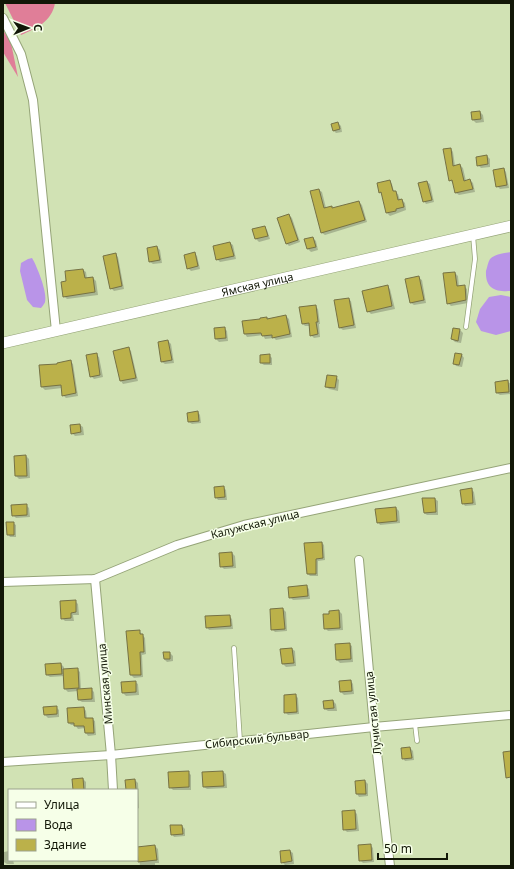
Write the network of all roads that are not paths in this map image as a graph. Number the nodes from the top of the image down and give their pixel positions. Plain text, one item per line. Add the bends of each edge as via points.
1 (3, 18) edge
2 (511, 226) edge
3 (473, 235) junction
4 (466, 328) dead end
5 (56, 331) junction
6 (3, 343) edge
7 (511, 468) edge
8 (359, 560) dead end
9 (95, 579) junction
10 (3, 582) edge
11 (234, 648) dead end
12 (511, 715) edge
13 (415, 723) junction
14 (374, 727) junction
15 (240, 741) junction
16 (417, 741) dead end
17 (111, 755) junction
18 (3, 762) edge
19 (112, 789) edge
20 (390, 866) edge

1 - 5 street via 21,54 33,100
2 - 3 main road, Ямская улица
3 - 4 lane via 475,259
3 - 5 main road, Ямская улица
5 - 6 main road, Ямская улица
7 - 9 street, Калужская улица via 244,525 177,545
8 - 14 street, Лучистая улица
9 - 10 street, Калужская улица
9 - 17 street, Минская улица
11 - 15 lane
12 - 13 street, Сибирский бульвар
13 - 14 street, Сибирский бульвар
13 - 16 lane
14 - 15 street, Сибирский бульвар
14 - 20 street, Лучистая улица
15 - 17 street, Сибирский бульвар
17 - 18 street, Сибирский бульвар
17 - 19 street, Минская улица

